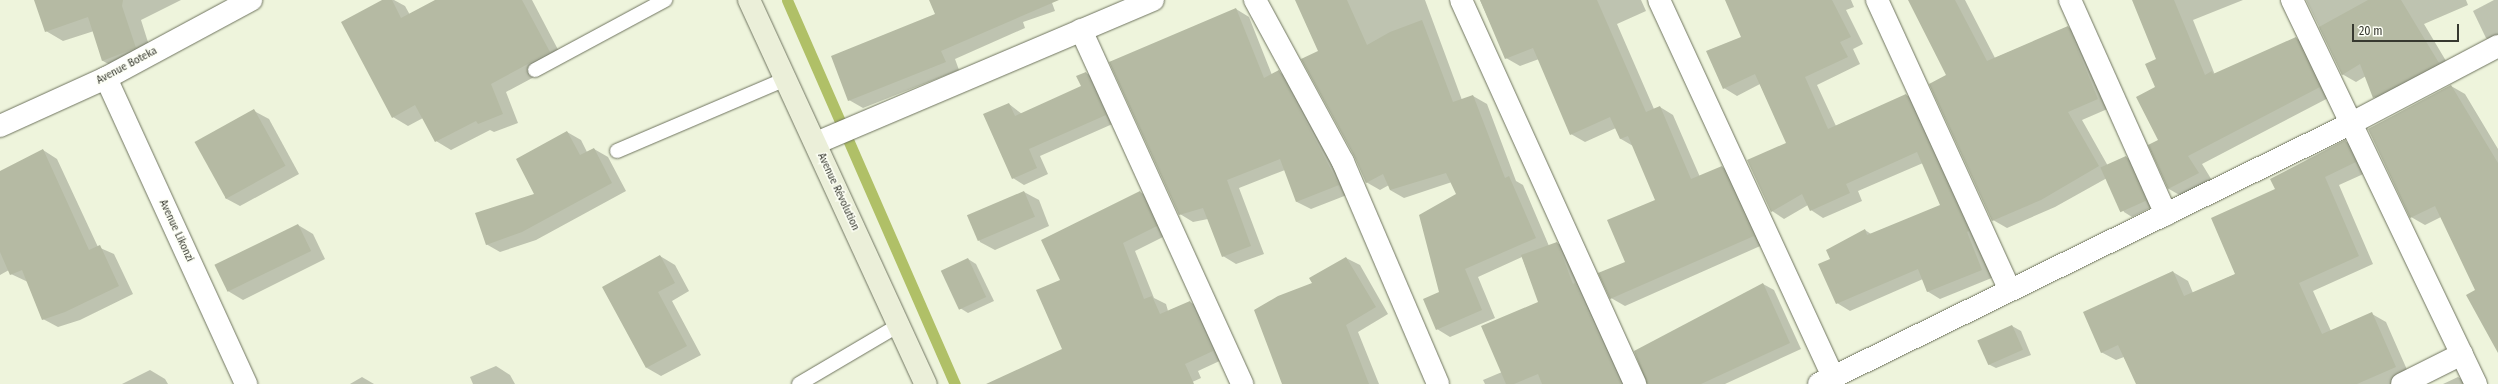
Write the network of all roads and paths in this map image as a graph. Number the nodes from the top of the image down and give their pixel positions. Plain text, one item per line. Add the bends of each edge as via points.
1 (251, 0) edge
2 (664, 0) edge
3 (749, 0) edge
4 (1153, 0) edge
5 (1255, 0) edge
6 (1461, 0) edge
7 (1659, 0) edge
8 (1877, 0) edge
9 (2070, 0) edge
10 (2292, 0) edge
11 (226, 6) edge
12 (1081, 30) junction
13 (2498, 46) edge
14 (535, 70) dead end
15 (106, 78) junction
16 (786, 79) junction
17 (2350, 124) junction
18 (0, 126) edge
19 (816, 143) junction
20 (617, 151) dead end
21 (2166, 215) junction
22 (2010, 290) junction
23 (899, 325) junction
24 (2462, 354) junction
25 (1826, 380) edge
26 (246, 384) edge
27 (799, 384) edge
28 (926, 384) edge
29 (1242, 384) edge
30 (1438, 384) edge
31 (1635, 384) edge
32 (2402, 384) edge
33 (2476, 384) edge

1 - 11 street, Avenue Boteka
2 - 14 lane
3 - 16 street, Avenue Révolution
4 - 12 street
5 - 30 street via 1342,162
6 - 31 street
7 - 25 street
8 - 22 street
9 - 21 street
10 - 17 street
11 - 15 street, Avenue Boteka
12 - 19 street
12 - 29 street
13 - 17 street
15 - 18 street, Avenue Boteka
15 - 26 street, Avenue Likonzi
16 - 19 street, Avenue Révolution
16 - 20 lane
17 - 21 street
17 - 24 street
19 - 23 street, Avenue Révolution
21 - 22 street
22 - 25 street
23 - 27 lane
23 - 28 street, Avenue Révolution
24 - 32 street
24 - 33 street

